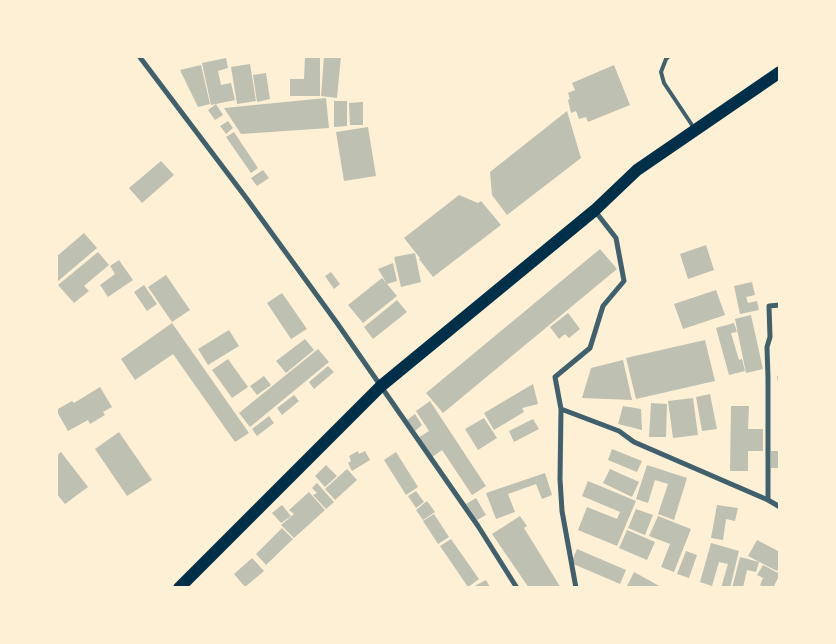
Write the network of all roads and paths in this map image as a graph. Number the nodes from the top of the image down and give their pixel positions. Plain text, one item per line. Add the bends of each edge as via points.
1 (139, 56) edge
2 (669, 56) edge
3 (780, 72) edge
4 (695, 130) junction
5 (594, 210) junction
6 (780, 305) edge
7 (381, 386) junction
8 (561, 409) junction
9 (768, 500) junction
10 (780, 507) edge
11 (179, 588) edge
12 (517, 588) edge
13 (576, 588) edge

1 - 7 street via 247,199
2 - 4 lane via 661,72 664,83
3 - 4 main road
4 - 5 main road via 637,170
5 - 7 main road
5 - 8 street via 616,238 624,281 603,306 590,348 554,377
6 - 9 street via 770,306 770,337 766,347
7 - 11 main road
7 - 12 street
8 - 9 street via 619,431 634,442
8 - 13 street via 562,511
9 - 10 street

